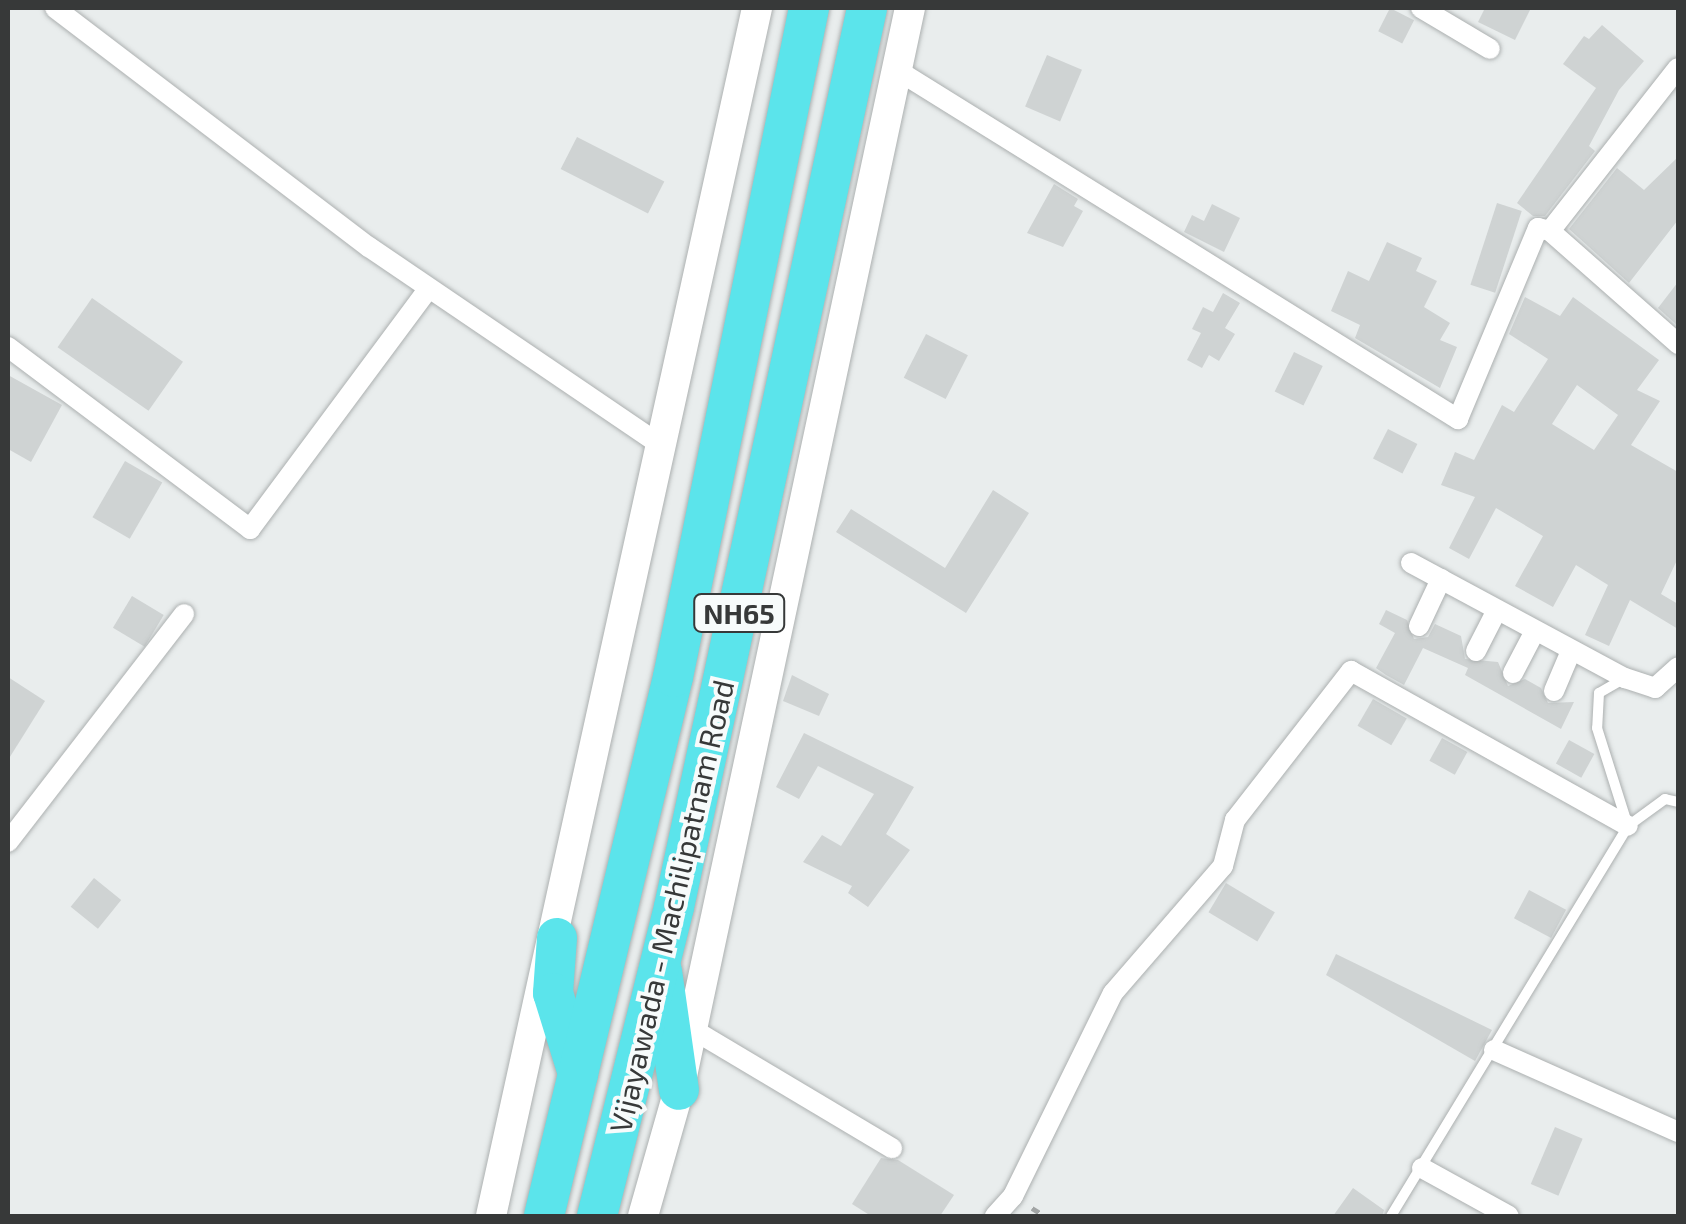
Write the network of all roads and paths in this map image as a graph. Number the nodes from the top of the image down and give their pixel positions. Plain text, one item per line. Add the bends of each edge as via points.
1 (55, 8) edge
2 (757, 8) edge
3 (809, 8) edge
4 (867, 8) edge
5 (910, 8) edge
6 (1422, 8) edge
7 (1490, 49) dead end
8 (1678, 68) edge
9 (897, 70) junction
10 (1550, 231) junction
11 (429, 288) junction
12 (1678, 344) edge
13 (8, 347) edge
14 (662, 446) junction
15 (1411, 562) dead end
16 (1441, 579) junction
17 (1497, 610) junction
18 (184, 614) dead end
19 (1419, 626) dead end
20 (1535, 631) junction
21 (1476, 651) dead end
22 (1572, 651) junction
23 (1678, 667) edge
24 (1513, 673) dead end
25 (1625, 678) junction
26 (1554, 691) dead end
27 (1678, 802) edge
28 (1628, 826) junction
29 (8, 842) edge
30 (557, 938) junction
31 (660, 962) junction
32 (692, 1029) junction
33 (1494, 1050) junction
34 (578, 1074) junction
35 (679, 1090) junction
36 (1678, 1132) edge
37 (892, 1148) dead end
38 (1422, 1168) junction
39 (491, 1216) edge
40 (544, 1216) edge
41 (598, 1216) edge
42 (644, 1216) edge
43 (994, 1216) edge
44 (1392, 1216) edge
45 (1509, 1216) edge

1 - 11 street
2 - 14 street
3 - 34 highway, Vijayawada - Machilipatnam Road / NH65 via 673,677
4 - 31 highway, Vijayawada - Machilipatnam Road / NH65
5 - 9 street
6 - 7 street
8 - 10 street
9 - 10 street via 1458,418 1538,228
9 - 32 street
10 - 12 street
11 - 13 street via 250,530
11 - 14 street
14 - 30 street
15 - 16 street
16 - 17 street
16 - 19 street
17 - 20 street
17 - 21 street
18 - 29 street
20 - 22 street
20 - 24 street
22 - 25 street
22 - 26 street
23 - 25 street via 1655,688
25 - 28 lane via 1599,693 1597,728
27 - 28 lane via 1665,799
28 - 33 lane
28 - 43 street via 1350,671 1235,820 1223,866 1113,994 1013,1196
30 - 34 highway via 553,993
30 - 39 street
31 - 35 highway
31 - 41 highway, Vijayawada - Machilipatnam Road / NH65
32 - 35 street
32 - 37 street
33 - 36 street
33 - 38 lane
34 - 40 highway, Vijayawada - Machilipatnam Road / NH65
35 - 42 street
38 - 44 lane
38 - 45 street

